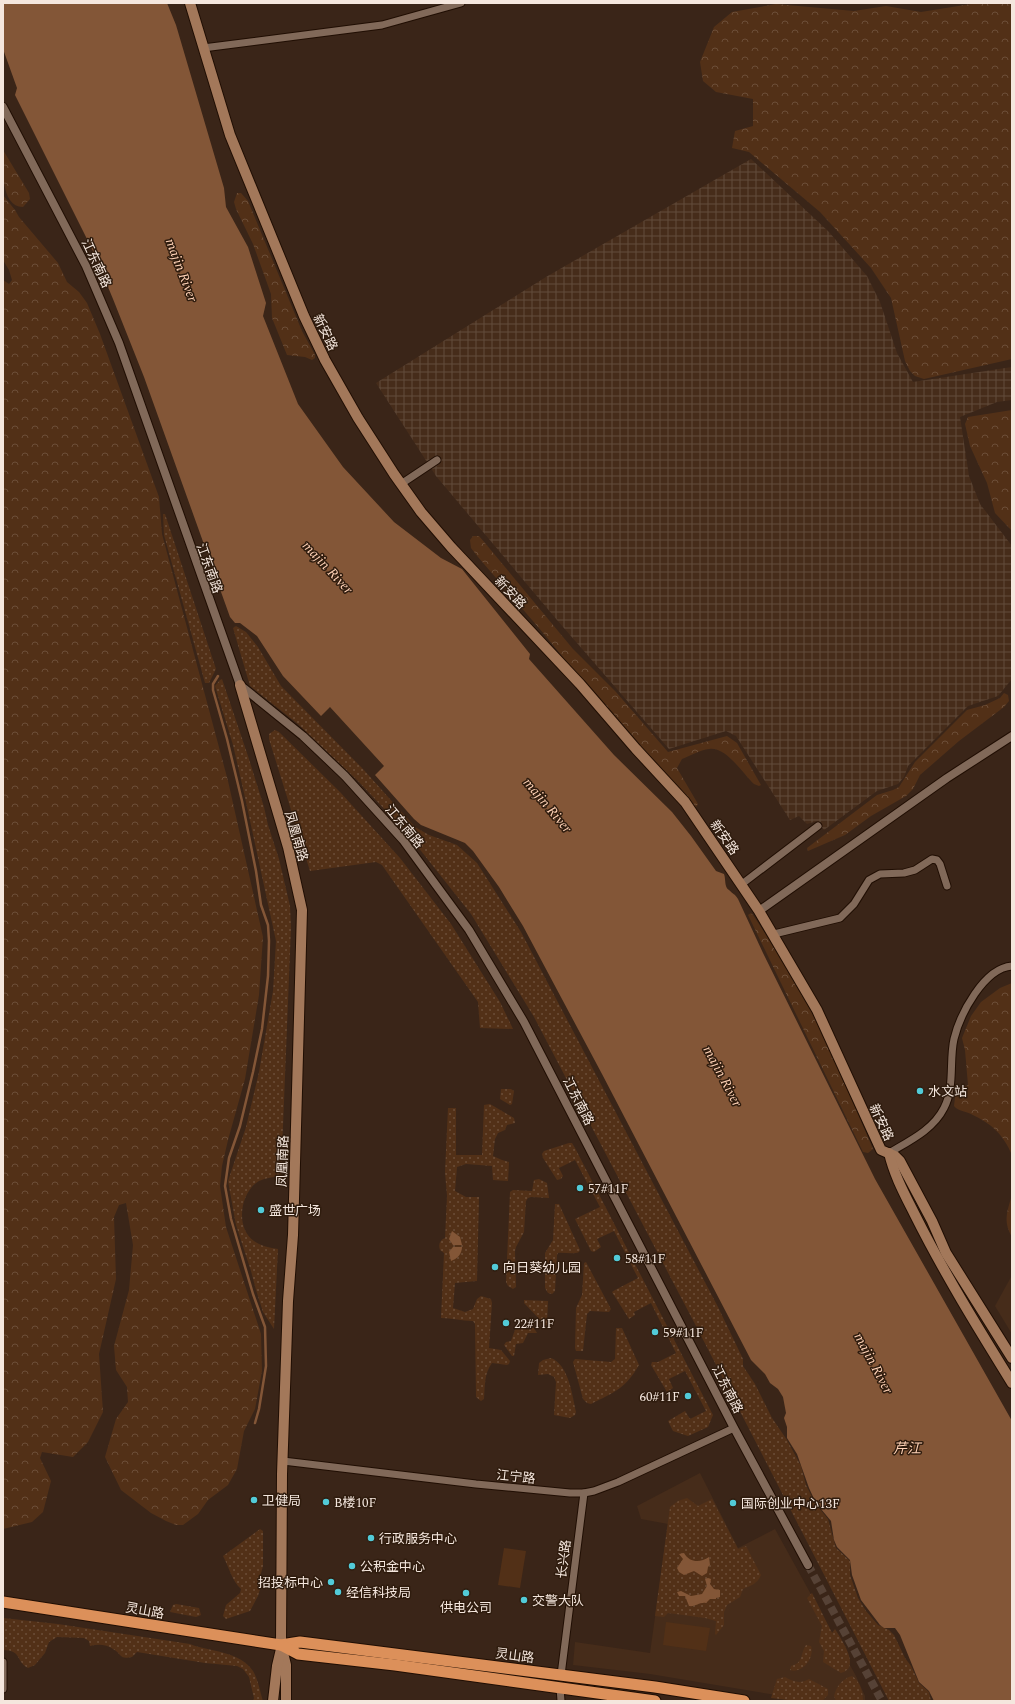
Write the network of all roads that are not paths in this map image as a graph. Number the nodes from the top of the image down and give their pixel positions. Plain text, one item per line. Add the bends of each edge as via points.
1 (190, 3) edge
2 (461, 3) edge
3 (203, 48) junction
4 (3, 107) edge
5 (437, 460) dead end
6 (401, 484) junction
7 (240, 685) junction
8 (1012, 736) edge
9 (818, 826) dead end
10 (742, 884) junction
11 (947, 886) dead end
12 (759, 911) junction
13 (774, 934) junction
14 (1012, 966) edge
15 (889, 1153) junction
16 (1012, 1358) edge
17 (1012, 1384) edge
18 (734, 1428) junction
19 (282, 1460) junction
20 (584, 1493) junction
21 (808, 1565) tunnel mouth
22 (3, 1602) edge
23 (282, 1645) junction
24 (3, 1662) edge
25 (561, 1675) junction
26 (560, 1687) junction
27 (3, 1690) edge
28 (273, 1701) edge
29 (286, 1701) edge
30 (561, 1701) edge
31 (655, 1701) edge
32 (744, 1701) edge

1 - 3 main road, 新安路
2 - 3 street via 382,26
3 - 6 main road, 新安路 via 230,135 304,316 325,360
4 - 7 street, 江东南路 via 86,266 119,343
5 - 6 street
6 - 10 main road, 新安路 via 451,547 580,684 685,802
7 - 18 street, 江东南路 via 303,736 345,776 403,840 469,930 524,1022
7 - 19 main road, 凤凰南路 via 288,847 302,910 293,1235
8 - 12 street via 947,778
9 - 10 street
10 - 12 main road, 新安路
11 - 13 street via 940,864 932,859 915,870 880,874 869,880 854,904 840,918
12 - 13 main road, 新安路
13 - 15 main road, 新安路 via 817,1010 881,1150 883,1153
14 - 15 street via 997,971 988,978 968,1005 954,1039 949,1094 941,1114 928,1129
15 - 16 main road, 新安路 via 900,1161 946,1253
15 - 17 main road, 新安路 via 891,1164 931,1248
18 - 20 street, 江宁路 via 618,1482
18 - 21 street, 江东南路
19 - 20 street, 江宁路 via 476,1484
19 - 23 main road, 凤凰南路
20 - 25 street, 长兴路
22 - 23 highway, 灵山路
23 - 25 highway, 灵山路 via 300,1642
23 - 26 highway, 灵山路 via 298,1654
23 - 28 main road
23 - 29 main road via 286,1665
24 - 27 street
25 - 32 highway, 灵山路
26 - 30 street
26 - 31 highway, 灵山路

